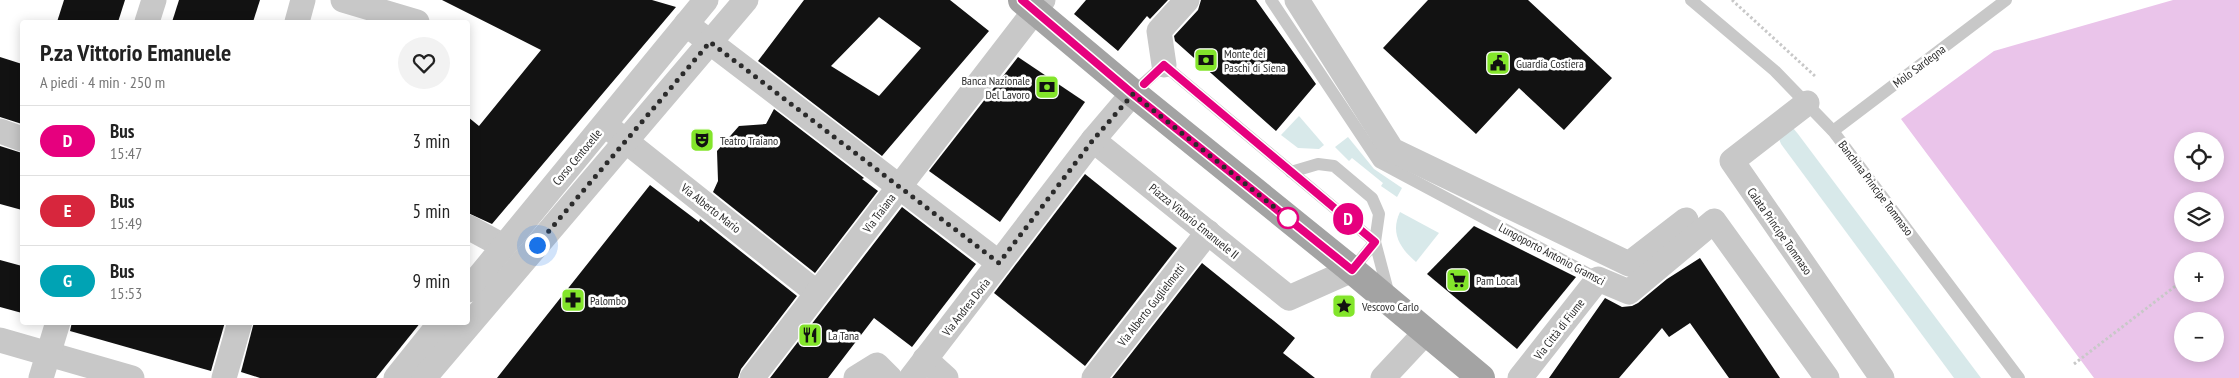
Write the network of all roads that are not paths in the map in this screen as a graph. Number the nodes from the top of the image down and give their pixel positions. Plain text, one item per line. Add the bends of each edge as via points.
1 (154, 0) edge
2 (303, 0) edge
3 (343, 0) edge
4 (706, 0) edge
5 (746, 0) edge
6 (1187, 0) edge
7 (1271, 0) edge
8 (1297, 0) edge
9 (1691, 0) edge
10 (1697, 0) edge
11 (2006, 0) edge
12 (1033, 3) edge
13 (1713, 17) junction
14 (149, 20) edge
15 (298, 20) edge
16 (410, 20) edge
17 (686, 24) junction
18 (710, 42) junction
19 (1164, 65) junction
20 (1133, 94) junction
21 (1807, 103) junction
22 (604, 124) junction
23 (0, 131) edge
24 (1833, 131) junction
25 (20, 138) edge
26 (1093, 140) junction
27 (626, 141) junction
28 (1291, 172) junction
29 (899, 186) junction
30 (1686, 220) dead end
31 (470, 228) edge
32 (1208, 232) junction
33 (1375, 242) junction
34 (503, 246) junction
35 (999, 263) junction
36 (1352, 270) junction
37 (1598, 279) junction
38 (470, 287) edge
39 (817, 293) junction
40 (1391, 302) junction
41 (470, 324) edge
42 (57, 325) edge
43 (239, 325) edge
44 (439, 325) edge
45 (469, 325) edge
46 (1426, 332) junction
47 (0, 340) edge
48 (48, 355) junction
49 (918, 369) edge
50 (41, 378) edge
51 (132, 378) edge
52 (224, 378) edge
53 (396, 378) edge
54 (424, 378) edge
55 (752, 378) edge
56 (856, 378) edge
57 (890, 378) edge
58 (946, 378) edge
59 (1094, 378) edge
60 (1383, 378) edge
61 (1481, 378) edge
62 (1520, 378) edge
63 (1827, 378) edge
64 (1882, 378) edge
65 (2019, 378) edge

1 - 14 street
2 - 15 street
3 - 16 street
4 - 17 street, Corso Centocelle
5 - 18 street
6 - 19 street via 1159,31
7 - 37 lane, Lungoporto Antonio Gramsci via 1379,162
8 - 30 street via 1392,150 1629,264
9 - 13 lane
10 - 13 lane
11 - 24 lane, Molo Sardegna
12 - 20 main road
12 - 29 street, Via Traiana
13 - 21 lane, Banchina Principe Tommaso via 1776,71
17 - 18 street
17 - 22 street, Corso Centocelle
18 - 27 street
18 - 29 street
19 - 20 lane
19 - 28 lane
20 - 26 street
20 - 36 main road
21 - 24 lane, Banchina Principe Tommaso
21 - 64 street, Calata Principe Tommaso via 1732,161
22 - 27 street, Via Alberto Mario
22 - 34 street, Corso Centocelle
23 - 25 street
24 - 65 lane, Banchina Principe Tommaso
26 - 32 street, Piazza Vittorio Emanuele II
26 - 35 street, Via Andrea Doria
27 - 39 street, Via Alberto Mario
27 - 41 street
28 - 33 lane
28 - 33 lane via 1318,164 1334,166 1372,198 1379,214
29 - 35 street
29 - 39 street, Via Traiana
31 - 34 street
32 - 36 street, Piazza Vittorio Emanuele II via 1289,298
32 - 59 street, Via Alberto Guglielmotti
33 - 36 lane, Piazza Vittorio Emanuele II
33 - 40 lane
34 - 38 street, Corso Centocelle
35 - 49 street, Via Andrea Doria
36 - 40 main road
37 - 62 street, Via Città di Fiume
37 - 63 street, Lungoporto Antonio Gramsci via 1629,292 1714,222
39 - 55 street, Via Traiana
40 - 46 main road
42 - 48 street
43 - 52 street
44 - 53 street
45 - 54 street
46 - 60 street
46 - 61 main road
47 - 48 street
48 - 50 street
48 - 51 street
49 - 58 street
56 - 57 street via 877,365

